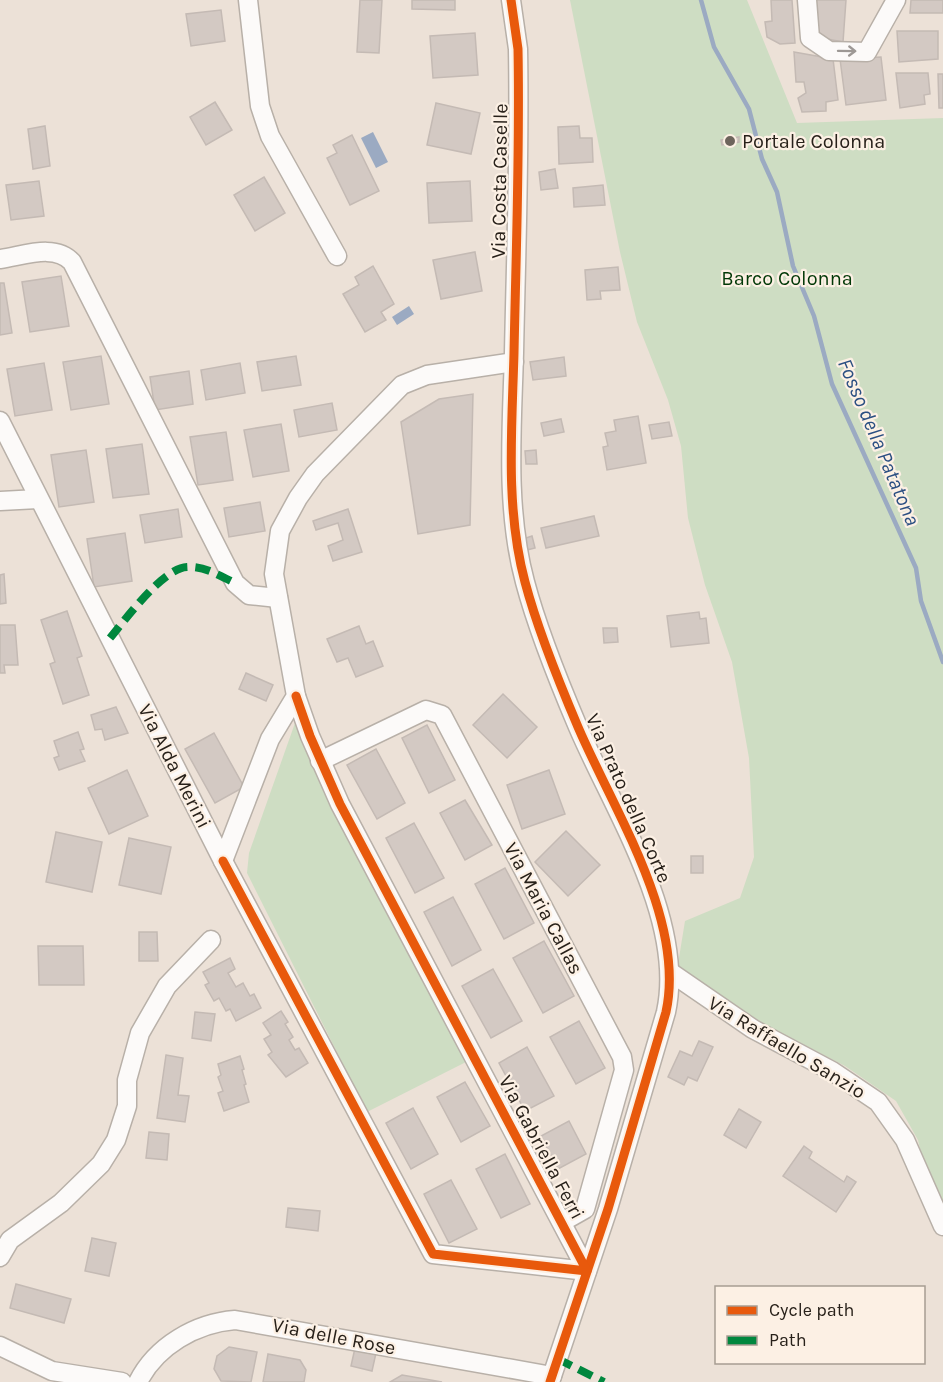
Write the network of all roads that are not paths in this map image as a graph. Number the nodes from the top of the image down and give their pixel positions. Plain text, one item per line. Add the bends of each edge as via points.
1 (248, 0) edge
2 (511, 0) edge
3 (807, 0) edge
4 (896, 0) edge
5 (337, 256) dead end
6 (0, 259) edge
7 (514, 362) junction
8 (0, 421) edge
9 (38, 499) junction
10 (0, 501) edge
11 (278, 598) junction
12 (296, 696) junction
13 (320, 761) junction
14 (224, 861) junction
15 (211, 940) dead end
16 (670, 972) junction
17 (562, 1222) junction
18 (943, 1226) edge
19 (0, 1257) edge
20 (587, 1271) junction
21 (0, 1346) edge
22 (551, 1379) edge
23 (122, 1382) edge
24 (138, 1382) edge

1 - 5 street via 260,106 270,136
2 - 7 street, Via Costa Caselle via 519,49
3 -> 4 street via 810,38 829,51 867,52
6 - 11 street via 56,251 72,262 235,584 249,595
7 - 11 street via 424,376 407,382 390,395 311,480 287,517 276,553
7 - 16 street, Via Prato della Corte via 513,501 526,585 538,627 577,726 651,892 663,929
8 - 9 street, Via Alda Merini
9 - 10 street
9 - 14 street, Via Alda Merini
11 - 12 street
12 - 13 street, Via Gabriella Ferri
12 - 14 street, Via Alda Merini via 270,739
13 - 17 street, Via Gabriella Ferri
13 - 17 street, Via Maria Callas via 426,710 442,715 602,1017 622,1057 624,1070 585,1209
14 - 20 street via 433,1254
15 - 19 street via 167,986 140,1033 127,1080 127,1106 116,1140 101,1164 61,1203 10,1240
16 - 18 street, Via Raffaello Sanzio via 753,1029 832,1071 878,1102 905,1140
16 - 20 street, Via Prato della Corte via 666,1012
17 - 20 street, Via Gabriella Ferri
20 - 22 street, Via Prato della Corte
21 - 23 street via 52,1371
22 - 24 street, Via delle Rose via 263,1322 236,1320 219,1321 184,1336 154,1359

